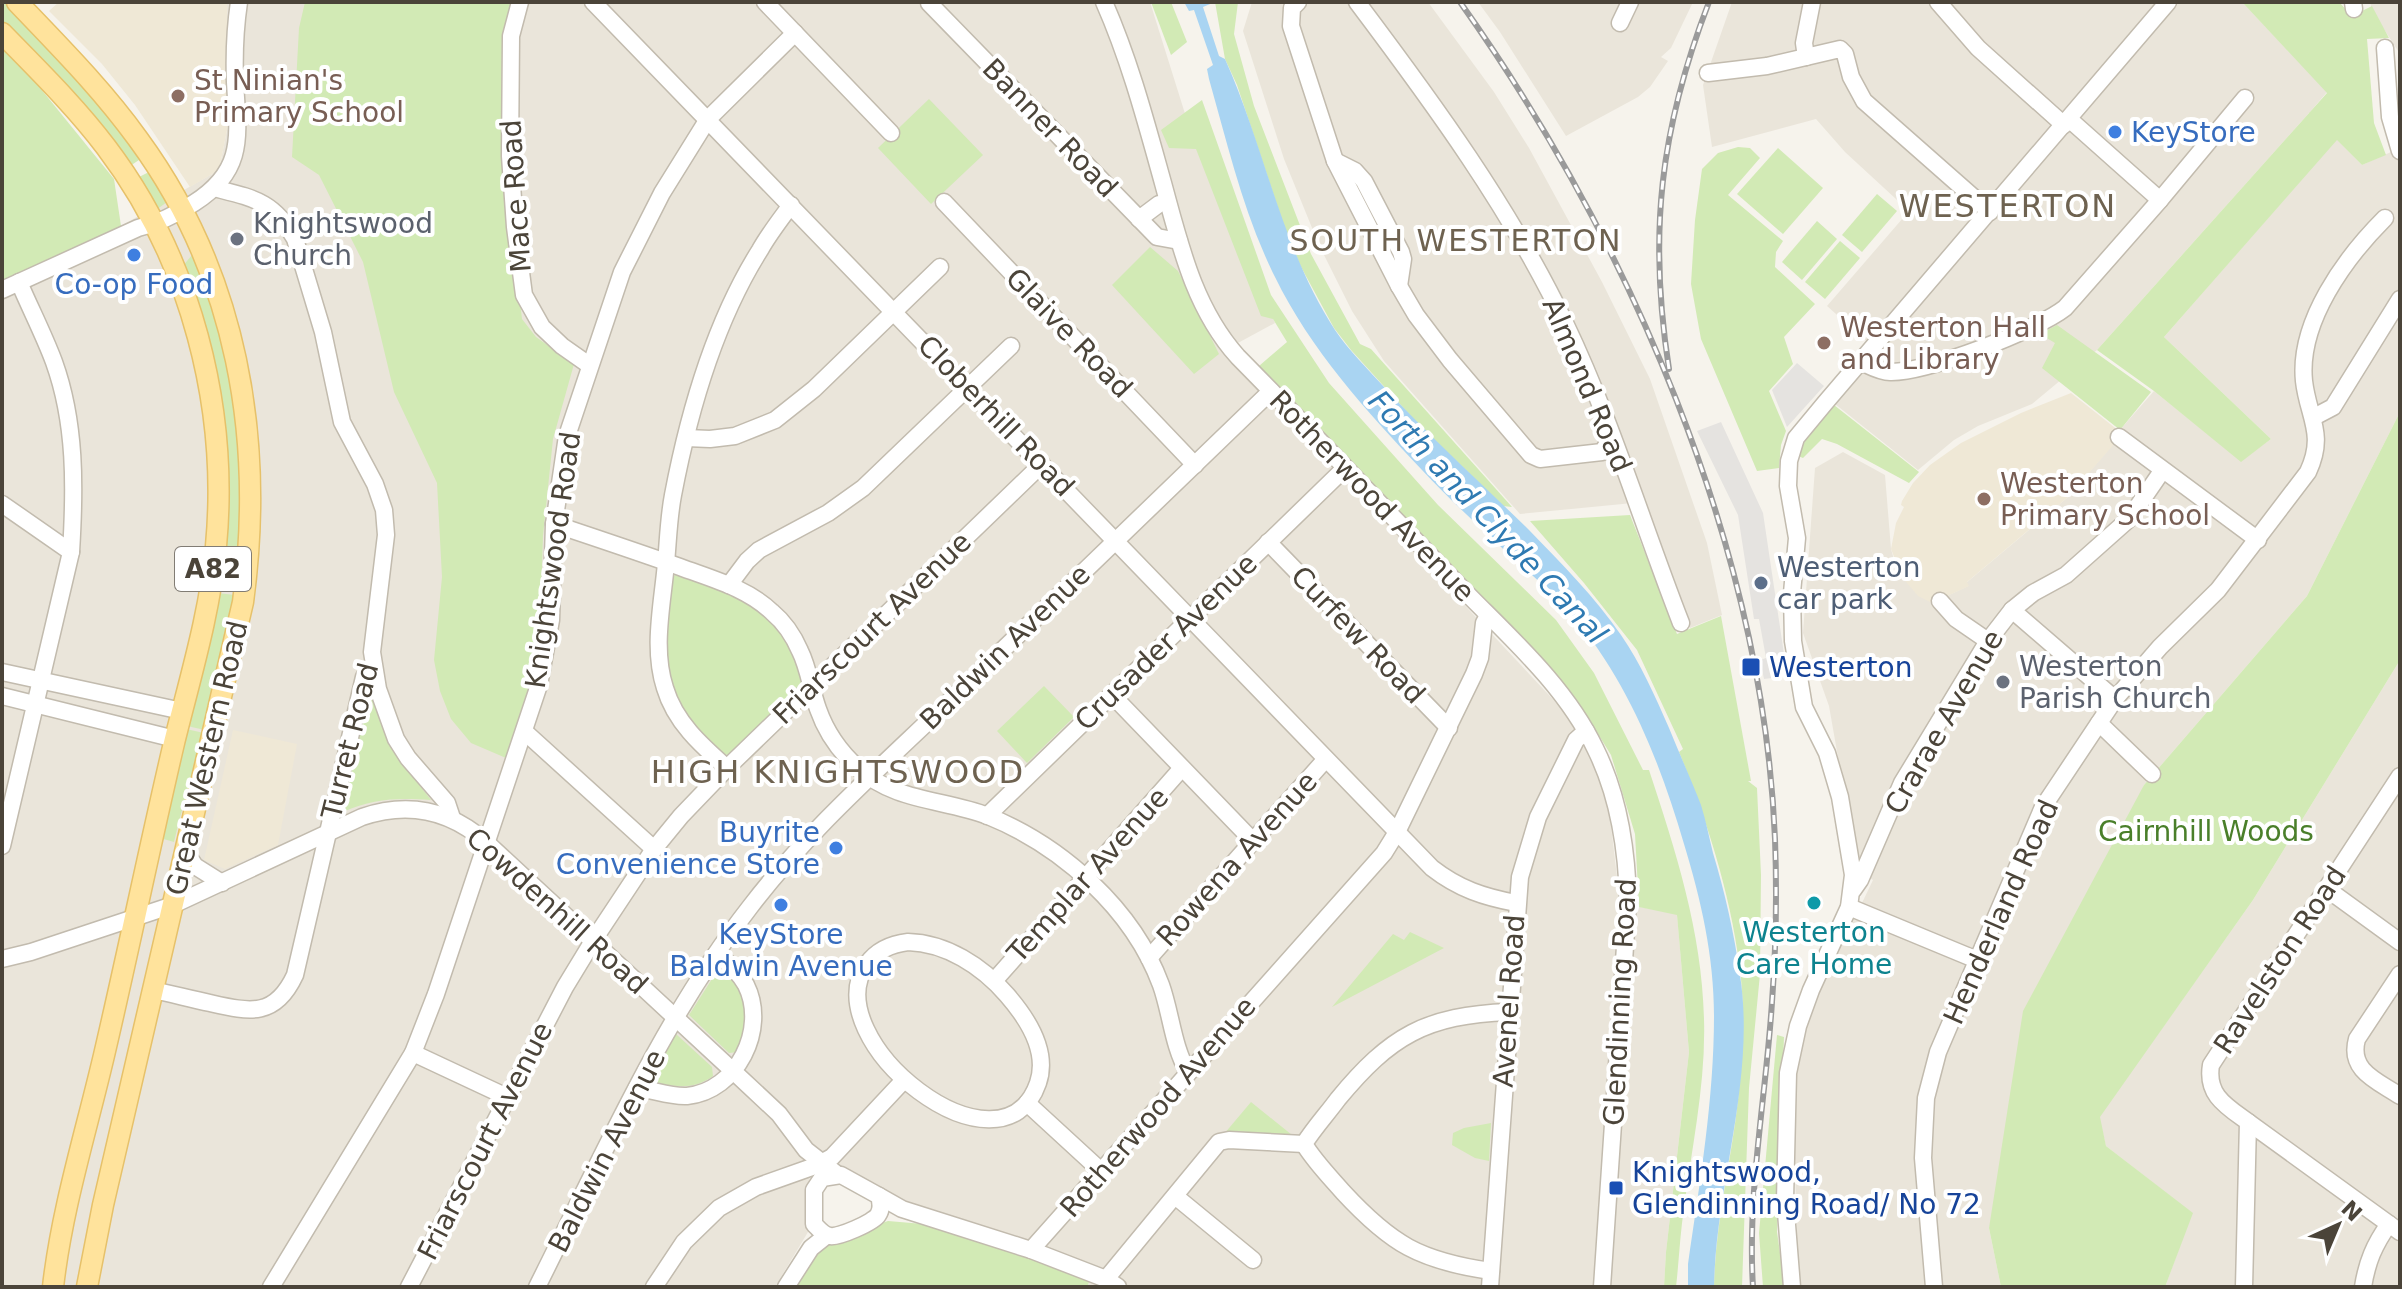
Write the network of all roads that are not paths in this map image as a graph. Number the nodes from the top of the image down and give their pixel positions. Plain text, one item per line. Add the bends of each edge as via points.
1 (17, 2) edge
2 (239, 2) edge
3 (520, 2) edge
4 (593, 2) edge
5 (765, 2) edge
6 (1104, 2) edge
7 (1298, 2) edge
8 (1357, 2) edge
9 (1630, 2) edge
10 (1812, 2) edge
11 (1938, 2) edge
12 (2168, 2) edge
13 (929, 3) edge
14 (1620, 23) dead end
15 (2, 33) edge
16 (795, 33) junction
17 (2385, 48) dead end
18 (1806, 57) junction
19 (1708, 73) dead end
20 (2245, 98) dead end
21 (708, 119) junction
22 (2067, 122) junction
23 (891, 133) dead end
24 (2400, 151) edge
25 (207, 193) junction
26 (2160, 200) junction
27 (944, 202) dead end
28 (1159, 204) dead end
29 (791, 205) junction
30 (180, 206) junction
31 (1990, 212) junction
32 (2385, 218) dead end
33 (1139, 219) junction
34 (147, 223) junction
35 (1179, 241) junction
36 (940, 267) dead end
37 (19, 282) junction
38 (2, 290) edge
39 (2400, 299) edge
40 (894, 311) junction
41 (1011, 346) dead end
42 (1861, 362) junction
43 (589, 365) junction
44 (968, 387) junction
45 (1271, 391) junction
46 (2314, 417) junction
47 (2119, 437) dead end
48 (686, 438) junction
49 (1611, 439) junction
50 (1042, 464) junction
51 (1195, 465) junction
52 (1345, 468) junction
53 (2162, 471) junction
54 (2, 504) edge
55 (554, 524) junction
56 (2258, 540) junction
57 (1116, 541) junction
58 (1268, 542) junction
59 (71, 552) junction
60 (666, 562) junction
61 (729, 585) junction
62 (1940, 601) dead end
63 (2012, 610) junction
64 (1488, 616) junction
65 (1190, 618) junction
66 (1681, 623) dead end
67 (1988, 641) junction
68 (373, 665) junction
69 (2, 672) edge
70 (42, 682) junction
71 (812, 686) junction
72 (1112, 695) junction
73 (2, 696) edge
74 (2115, 699) junction
75 (36, 705) junction
76 (182, 711) junction
77 (2099, 723) junction
78 (1449, 728) junction
79 (1586, 731) junction
80 (525, 732) junction
81 (175, 739) junction
82 (1325, 760) junction
83 (727, 768) junction
84 (1182, 768) junction
85 (2152, 774) dead end
86 (2400, 776) edge
87 (870, 778) junction
88 (987, 816) junction
89 (452, 818) junction
90 (1397, 832) junction
91 (326, 834) junction
92 (3, 841) edge
93 (1253, 841) junction
94 (487, 843) junction
95 (654, 849) junction
96 (185, 851) junction
97 (1085, 878) junction
98 (222, 883) junction
99 (2327, 889) junction
100 (1850, 900) junction
101 (1516, 903) junction
102 (173, 905) junction
103 (133, 917) junction
104 (593, 941) junction
105 (2400, 942) edge
106 (717, 953) junction
107 (1149, 958) junction
108 (2, 959) edge
109 (1977, 960) junction
110 (2400, 974) edge
111 (994, 981) junction
112 (153, 990) junction
113 (1509, 1012) junction
114 (676, 1018) junction
115 (413, 1053) junction
116 (733, 1071) junction
117 (1188, 1072) junction
118 (904, 1080) junction
119 (637, 1088) junction
120 (2400, 1096) edge
121 (507, 1097) junction
122 (1027, 1103) junction
123 (2248, 1122) junction
124 (1304, 1144) junction
125 (815, 1166) junction
126 (1101, 1171) junction
127 (838, 1175) junction
128 (814, 1190) junction
129 (879, 1196) junction
130 (1175, 1196) junction
131 (902, 1209) junction
132 (878, 1216) junction
133 (2394, 1228) edge
134 (820, 1230) junction
135 (1031, 1250) junction
136 (1253, 1260) dead end
137 (1490, 1279) edge
138 (1112, 1283) edge
139 (53, 1287) edge
140 (87, 1287) edge
141 (271, 1287) edge
142 (409, 1287) edge
143 (537, 1287) edge
144 (654, 1287) edge
145 (786, 1287) edge
146 (1602, 1287) edge
147 (1792, 1287) edge
148 (1934, 1287) edge
149 (2244, 1287) edge
150 (2363, 1287) edge

1 - 30 main road, Great Western Road / A82 via 120,115
2 - 25 street via 234,51 239,132 224,176
3 - 43 street, Mace Road via 511,36 510,156 524,295 542,327
4 - 21 street, Cloberhill Road
5 - 16 street
6 - 35 street, Rotherwood Avenue via 1131,70
7 - 49 street via 1292,8 1291,26 1335,161 1360,176 1391,233 1403,259 1399,286 1416,315 1531,455 1540,459 1595,453 1606,449
8 - 49 street, Almond Road via 1466,154 1540,276 1580,357
9 - 14 street
10 - 18 street
11 - 22 street via 1978,48
12 - 22 street
13 - 33 street, Banner Road
15 - 34 main road, Great Western Road / A82 via 98,137 124,172
16 - 21 street, Knightswood Road
16 - 23 street
17 - 24 street via 2390,117
18 - 19 street
18 - 31 street via 1843,51 1864,101
20 - 26 street
21 - 29 street, Cloberhill Road
21 - 43 street, Knightswood Road via 641,231
22 - 26 street
22 - 31 street
25 - 30 street, Turret Road
25 - 68 street, Turret Road via 262,201 279,214 295,239 342,422 384,510
26 - 42 street via 2065,308 2045,322 1910,369 1889,372
27 - 51 street, Glaive Road
28 - 33 street
29 - 40 street, Cloberhill Road
29 - 48 street via 759,250 718,335
30 - 34 street
30 - 96 main road, Great Western Road / A82 via 205,259 236,354 252,479 243,602
31 - 42 street
32 - 46 street, Henderland Road via 2352,252 2311,326 2304,383
33 - 35 street, Banner Road via 1157,237
34 - 37 street
34 - 76 main road, Great Western Road / A82 via 198,336 212,397 219,473 216,547 203,632
35 - 45 street, Rotherwood Avenue via 1215,328
36 - 40 street
37 - 38 street
37 - 59 street via 54,362 66,408 74,460
39 - 46 street via 2333,407
40 - 44 street, Cloberhill Road
40 - 48 street via 775,420 735,436
41 - 44 street
42 - 100 street via 1796,438 1788,472 1797,538 1792,608 1796,667 1804,707 1827,753 1840,797 1851,859
43 - 55 street, Knightswood Road via 567,436
44 - 50 street, Cloberhill Road
44 - 61 street via 863,488 759,550
45 - 51 street, Baldwin Avenue
45 - 52 street, Rotherwood Avenue
46 - 56 street, Henderland Road via 2315,458
47 - 53 street
48 - 60 street
49 - 66 street, Almond Road
50 - 57 street, Cloberhill Road
50 - 71 street, Friarscourt Avenue
51 - 57 street, Baldwin Avenue
52 - 58 street, Crusader Avenue
52 - 64 street, Rotherwood Avenue
53 - 56 street
53 - 63 street, Crarae Avenue via 2129,519 2066,575
54 - 59 street
55 - 60 street
55 - 80 street, Knightswood Road via 547,653
56 - 74 street, Henderland Road
57 - 65 street, Cloberhill Road
57 - 87 street, Baldwin Avenue
58 - 65 street, Crusader Avenue
58 - 78 street, Curfew Road
59 - 70 street
60 - 61 street
60 - 83 street via 659,643 665,689 692,736
61 - 71 street via 782,622
62 - 67 street
63 - 67 street, Crarae Avenue
63 - 74 street
64 - 78 street, Rotherwood Avenue via 1480,658
64 - 79 street, Glendinning Road via 1548,680
65 - 72 street, Crusader Avenue
65 - 82 street, Cloberhill Road
67 - 100 street, Crarae Avenue via 1902,783
68 - 89 street via 396,739 447,803
68 - 91 street, Turret Road via 364,677
69 - 70 street
70 - 75 street
70 - 76 street
71 - 83 street, Friarscourt Avenue
71 - 87 street via 832,739
72 - 84 street
72 - 88 street, Crusader Avenue
73 - 75 street
74 - 77 street, Henderland Road
75 - 81 street
75 - 92 street
76 - 81 main road, Great Western Road / A82
77 - 85 street
77 - 109 street, Henderland Road via 2043,807
78 - 90 street, Rotherwood Avenue
79 - 101 street, Avenel Road via 1576,740 1538,817
79 - 146 street, Glendinning Road via 1618,810 1628,871
80 - 94 street, Knightswood Road
80 - 95 street
81 - 103 main road, Great Western Road / A82
82 - 90 street, Cloberhill Road
82 - 93 street, Rowena Avenue
83 - 95 street, Friarscourt Avenue
84 - 93 street
84 - 97 street, Templar Avenue
86 - 99 street, Ravelston Road
87 - 88 street via 910,796
87 - 106 street, Baldwin Avenue via 784,866
88 - 97 street via 1041,844
89 - 91 street, Cowdenhill Road via 422,809 392,810
89 - 94 street, Cowdenhill Road
90 - 101 street, Cloberhill Road via 1432,868 1461,888
90 - 117 street, Rotherwood Avenue
91 - 98 street, Cowdenhill Road
91 - 112 street, Turret Road via 295,975 281,997 248,1011
93 - 107 street, Rowena Avenue
94 - 104 street, Cowdenhill Road
94 - 115 street, Knightswood Road
95 - 104 street, Friarscourt Avenue
96 - 98 street via 195,866
96 - 102 main road, Great Western Road / A82
97 - 107 street via 1115,909
97 - 111 street, Templar Avenue
98 - 102 street, Cowdenhill Road
99 - 105 street
99 - 123 street, Ravelston Road via 2211,1065 2209,1076 2219,1101
100 - 109 street
100 - 147 street, Crarae Avenue via 1807,1002 1788,1073 1785,1200
101 - 113 street, Avenel Road
102 - 103 street, Cowdenhill Road
102 - 112 main road, Great Western Road / A82
103 - 108 street, Cowdenhill Road
103 - 139 main road, Great Western Road / A82
104 - 114 street, Cowdenhill Road
104 - 121 street, Friarscourt Avenue
106 - 114 street, Baldwin Avenue
106 - 116 street via 738,972 754,1014 750,1041
107 - 117 street
109 - 148 street, Henderland Road via 1938,1052 1926,1098 1923,1158
110 - 120 street via 2354,1050 2361,1069
111 - 118 street via 958,956 917,942 890,945 867,963 858,983 858,1004 878,1049
111 - 122 street via 1027,1023 1040,1055 1038,1083
112 - 140 main road, Great Western Road / A82
113 - 124 street via 1455,1016 1398,1040 1368,1063
113 - 137 street, Avenel Road
114 - 116 street, Cowdenhill Road
114 - 119 street, Baldwin Avenue
115 - 121 street
115 - 141 street, Knightswood Road
116 - 119 street via 718,1084 688,1096
116 - 125 street, Cowdenhill Road via 779,1114
117 - 126 street, Rotherwood Avenue
118 - 122 street via 930,1100 987,1119 1010,1115
118 - 125 street via 832,1157
119 - 143 street, Baldwin Avenue
121 - 142 street, Friarscourt Avenue
122 - 126 street
123 - 133 street, Ravelston Road
123 - 149 street
124 - 130 street via 1219,1142
124 - 137 street via 1385,1234 1429,1258
125 - 127 street
125 - 128 street, Cowdenhill Road
125 - 144 street via 756,1187 719,1208 684,1242
126 - 135 street, Rotherwood Avenue
127 - 128 street via 822,1178
127 - 129 street
128 - 134 street
129 - 131 street
129 - 132 street
130 - 136 street
130 - 138 street
131 - 132 street
131 - 135 street
132 - 134 street via 833,1237
133 - 150 street via 2375,1244
134 - 145 street
135 - 138 street

